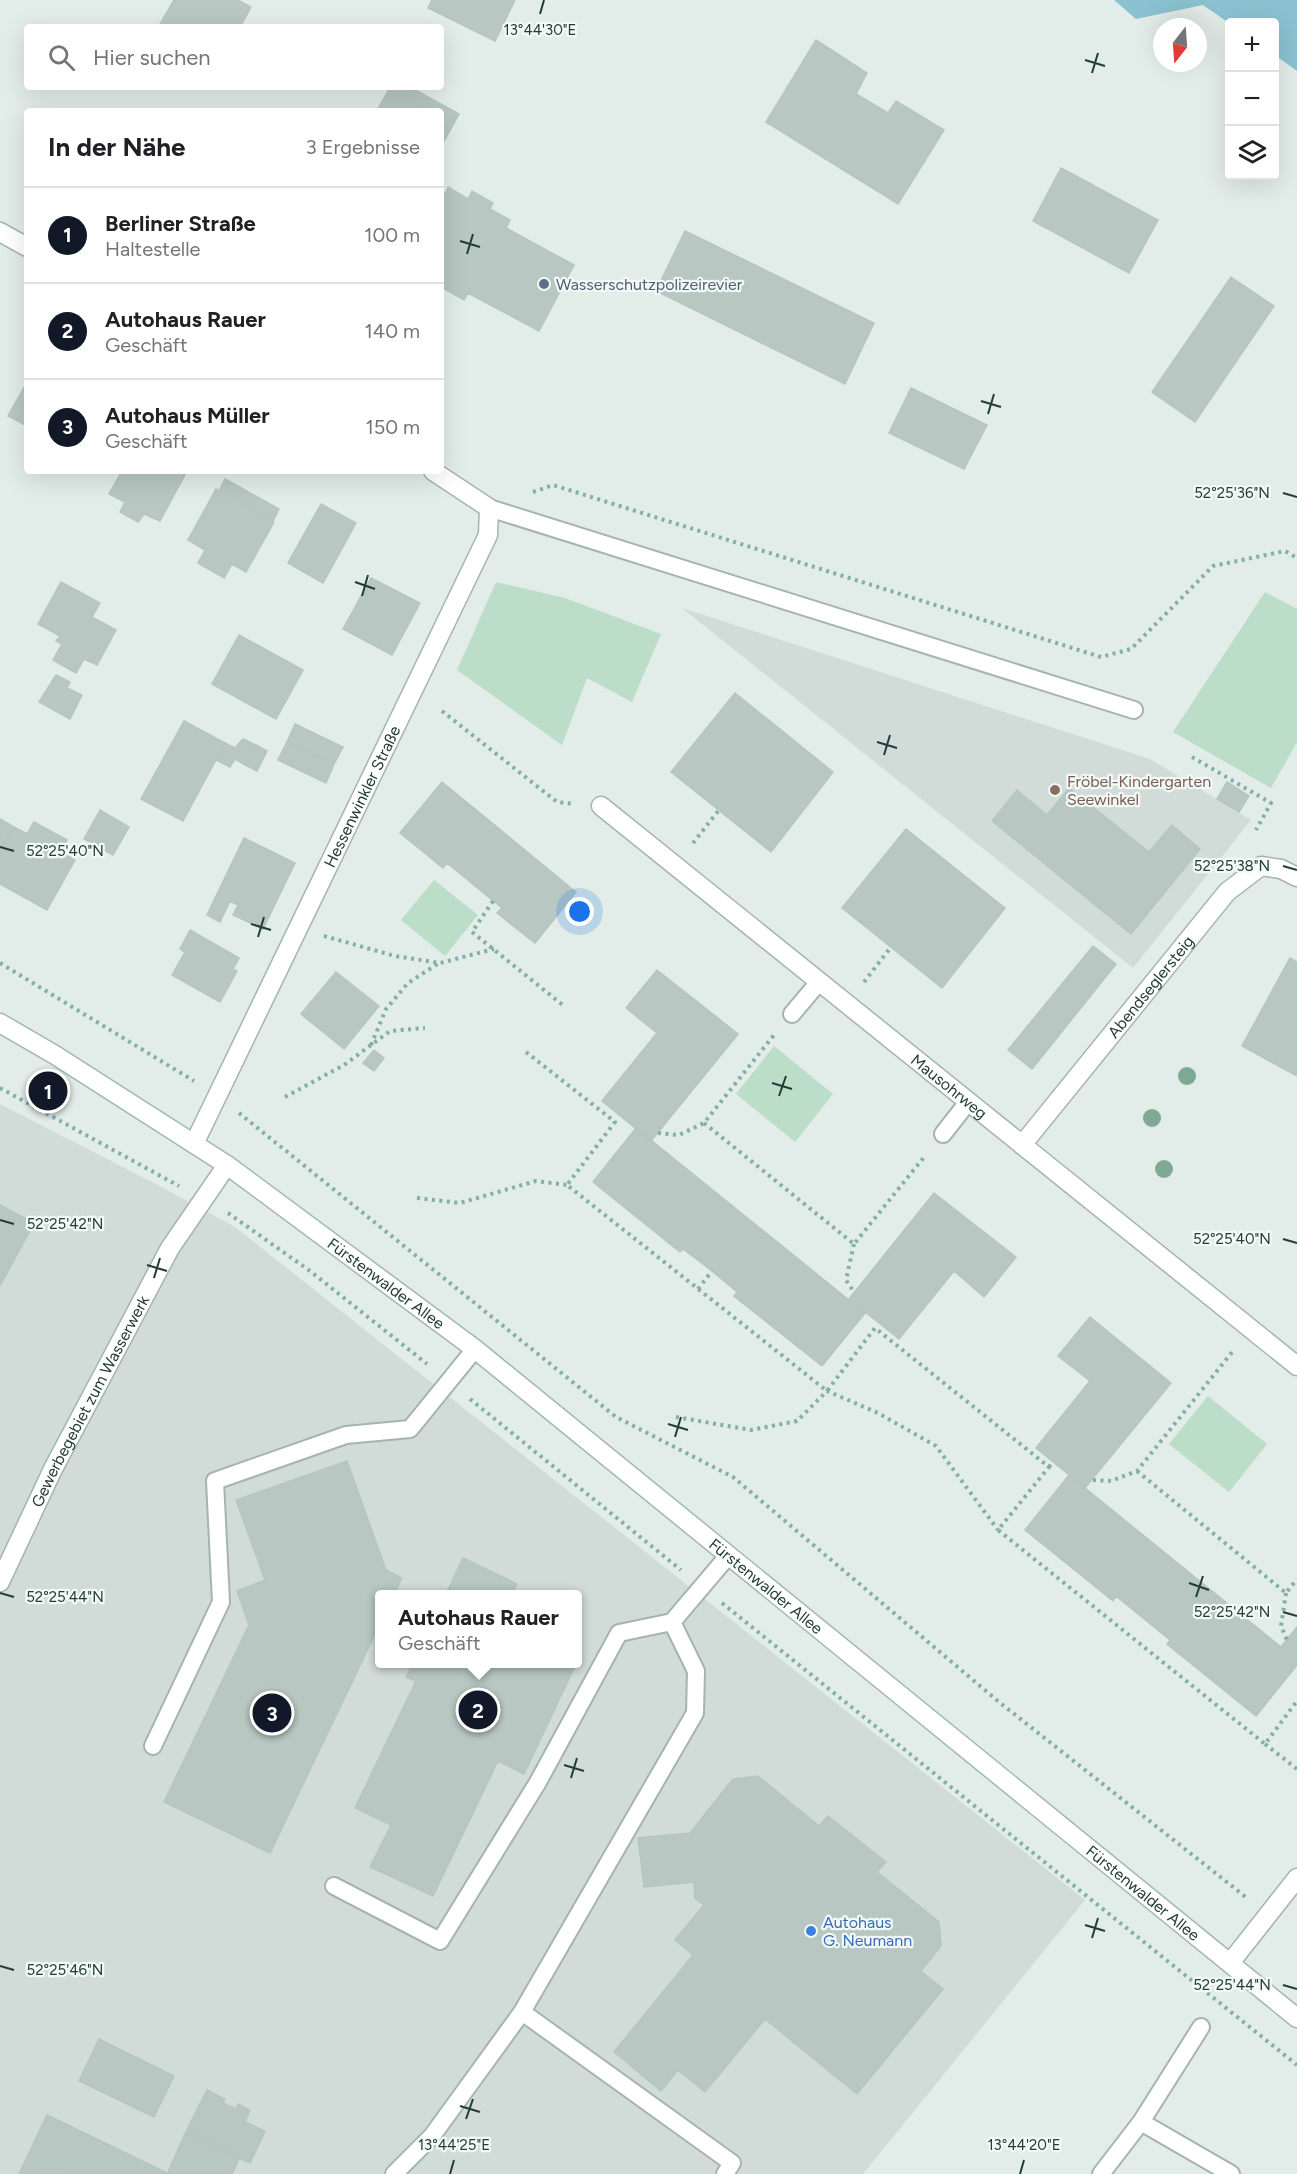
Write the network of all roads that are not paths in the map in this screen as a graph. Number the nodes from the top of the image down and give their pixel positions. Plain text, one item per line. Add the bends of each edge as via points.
1 (0, 232) edge
2 (24, 245) edge
3 (438, 474) edge
4 (489, 508) junction
5 (1134, 710) dead end
6 (601, 806) road end
7 (1297, 877) edge
8 (819, 982) junction
9 (792, 1014) road end
10 (0, 1023) edge
11 (968, 1102) junction
12 (943, 1134) road end
13 (194, 1144) junction
14 (1022, 1144) junction
15 (227, 1165) junction
16 (474, 1349) junction
17 (1297, 1366) edge
18 (728, 1556) junction
19 (0, 1582) edge
20 (672, 1622) junction
21 (153, 1746) dead end
22 (1297, 1878) edge
23 (334, 1886) dead end
24 (1230, 1963) junction
25 (522, 2012) junction
26 (1297, 2018) edge
27 (1201, 2027) dead end
28 (1141, 2122) junction
29 (394, 2174) edge
30 (725, 2174) edge
31 (1101, 2174) edge
32 (1230, 2174) edge

1 - 2 street
3 - 4 street
4 - 5 lane
4 - 13 street, Hessenwinkler Straße via 488,535
6 - 8 street, Mausohrweg
7 - 14 street, Abendseglersteig via 1281,869 1260,866 1227,892
8 - 9 lane
8 - 11 street, Mausohrweg
10 - 13 street, Fürstenwalder Allee
11 - 12 lane
11 - 14 street, Mausohrweg
13 - 15 street, Fürstenwalder Allee
14 - 17 street, Mausohrweg
15 - 16 street, Fürstenwalder Allee
15 - 19 street, Gewerbegebiet zum Wasserwerk via 171,1248 58,1459
16 - 18 street, Fürstenwalder Allee
16 - 21 lane via 410,1429 346,1435 214,1481 222,1602
18 - 20 lane
18 - 24 street, Fürstenwalder Allee
20 - 23 lane via 619,1633 538,1782 441,1941
20 - 25 lane via 696,1671 695,1713
22 - 24 street
24 - 26 street, Fürstenwalder Allee
25 - 29 lane via 432,2136
25 - 30 lane via 732,2163
27 - 28 lane
28 - 31 lane
28 - 32 lane

